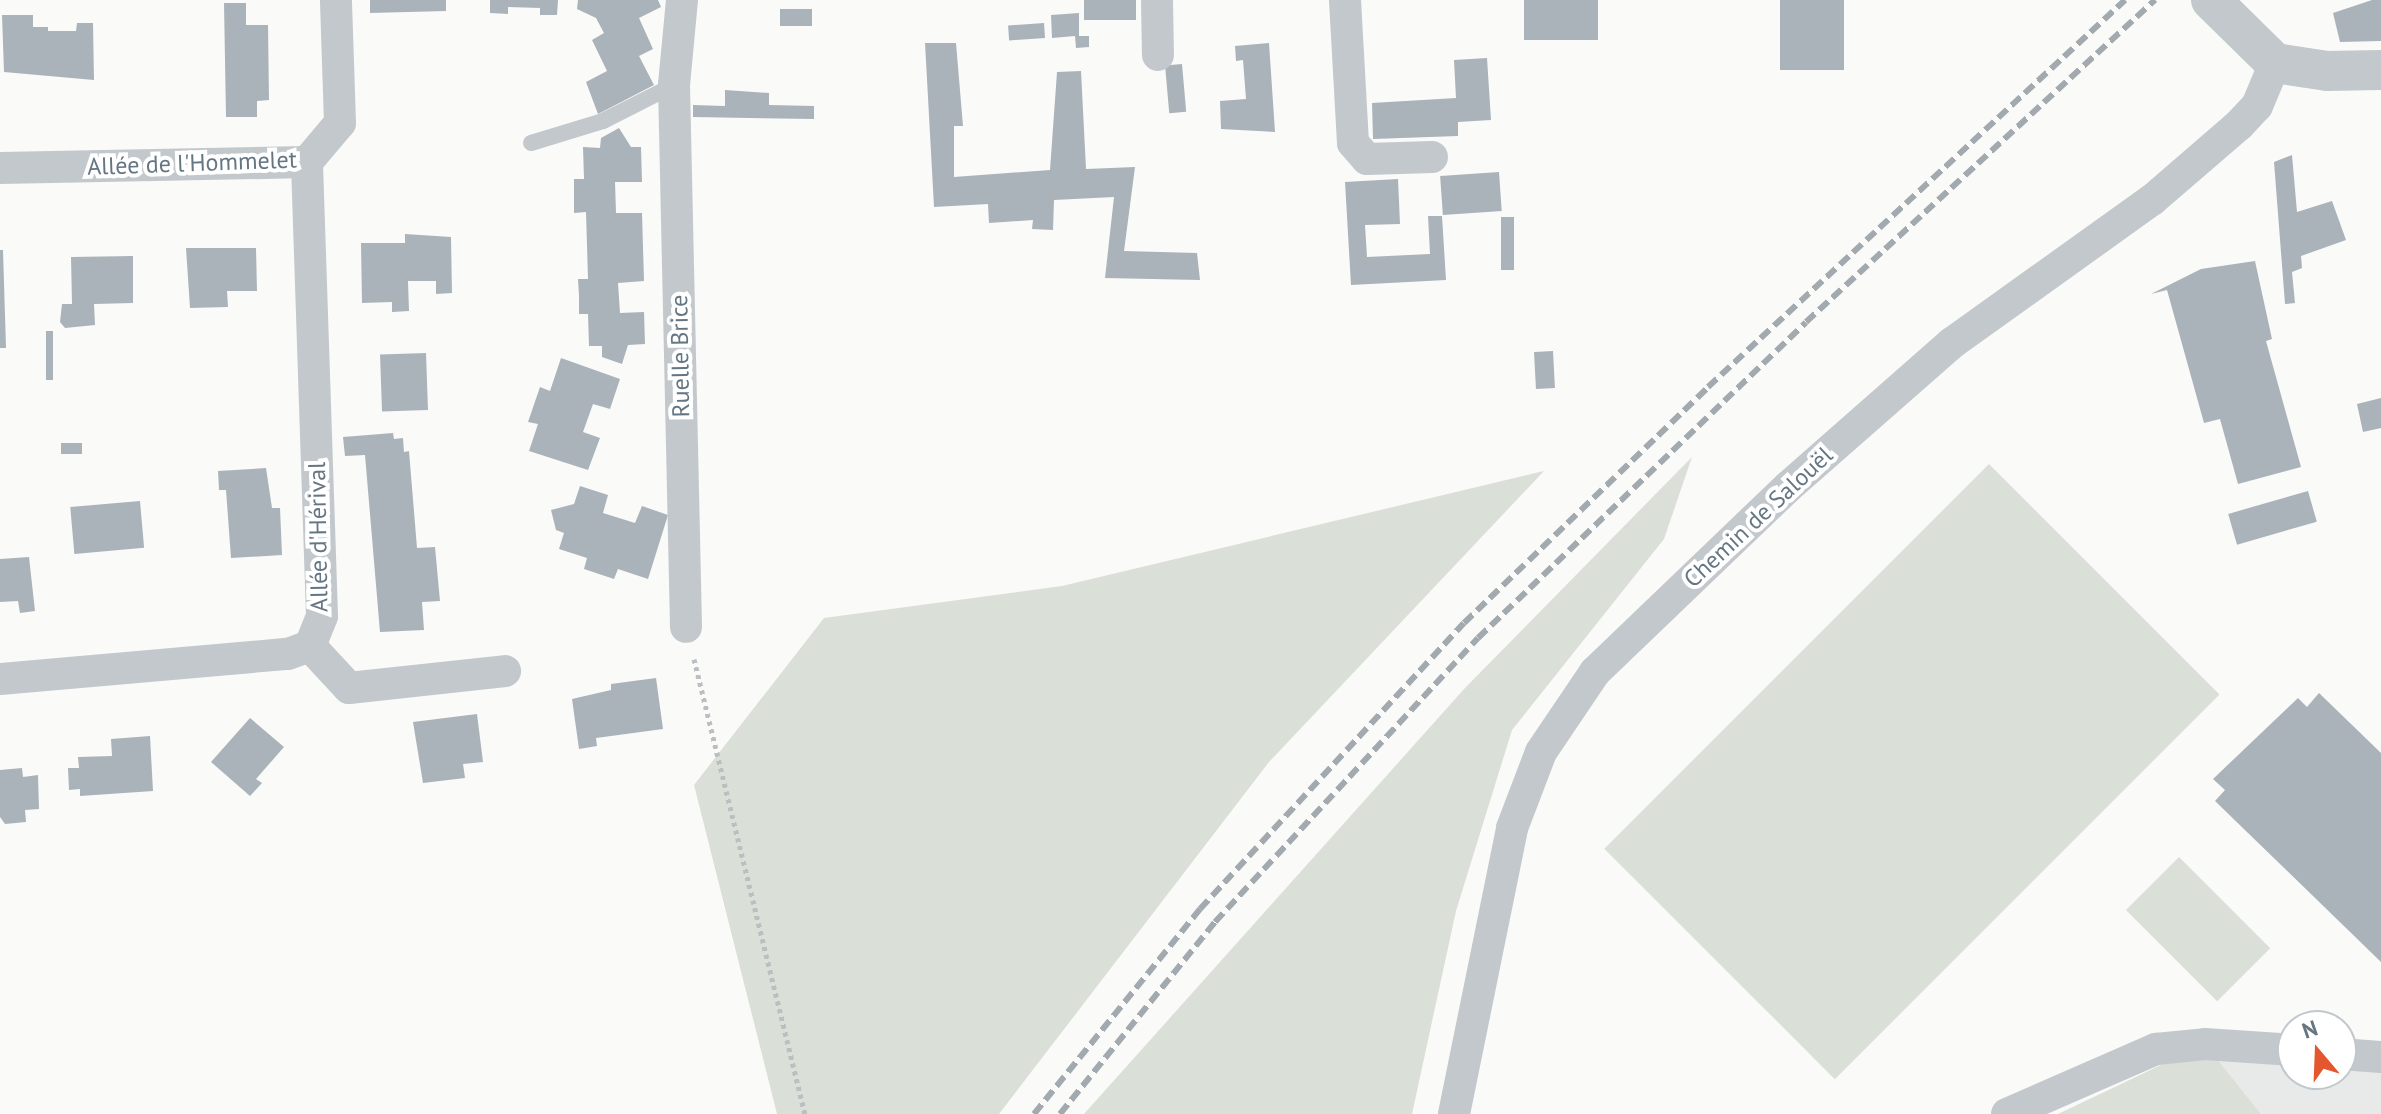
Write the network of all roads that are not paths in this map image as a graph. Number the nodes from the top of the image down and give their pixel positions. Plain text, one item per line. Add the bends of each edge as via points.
1 (336, 0) edge
2 (682, 0) edge
3 (1157, 0) edge
4 (1345, 0) edge
5 (2211, 0) edge
6 (1158, 55) dead end
7 (2275, 63) junction
8 (2381, 70) edge
9 (674, 85) junction
10 (531, 143) dead end
11 (1432, 157) dead end
12 (307, 162) junction
13 (0, 168) edge
14 (686, 627) road end
15 (310, 646) junction
16 (505, 671) dead end
17 (0, 679) edge
18 (2277, 1049) edge
19 (2357, 1055) edge
20 (2381, 1057) edge
21 (1454, 1114) edge
22 (2007, 1114) edge

1 - 12 street, Allée de l'Hommelet via 340,123
2 - 9 street, Ruelle Brice
3 - 6 street
4 - 11 street via 1353,143 1367,159
5 - 7 street
7 - 8 street via 2327,71
7 - 21 street, Chemin de Salouël via 2257,106 2239,125 2152,200 1952,343 1788,487 1595,672 1541,752 1512,828
9 - 10 lane via 603,121
9 - 14 street, Ruelle Brice
12 - 13 street, Allée de l'Hommelet
12 - 15 street, Allée d'Hérival via 322,616
15 - 16 street via 349,688
15 - 17 street, Allée d'Hérival via 288,654
18 - 22 street via 2205,1044 2156,1049
19 - 20 street

